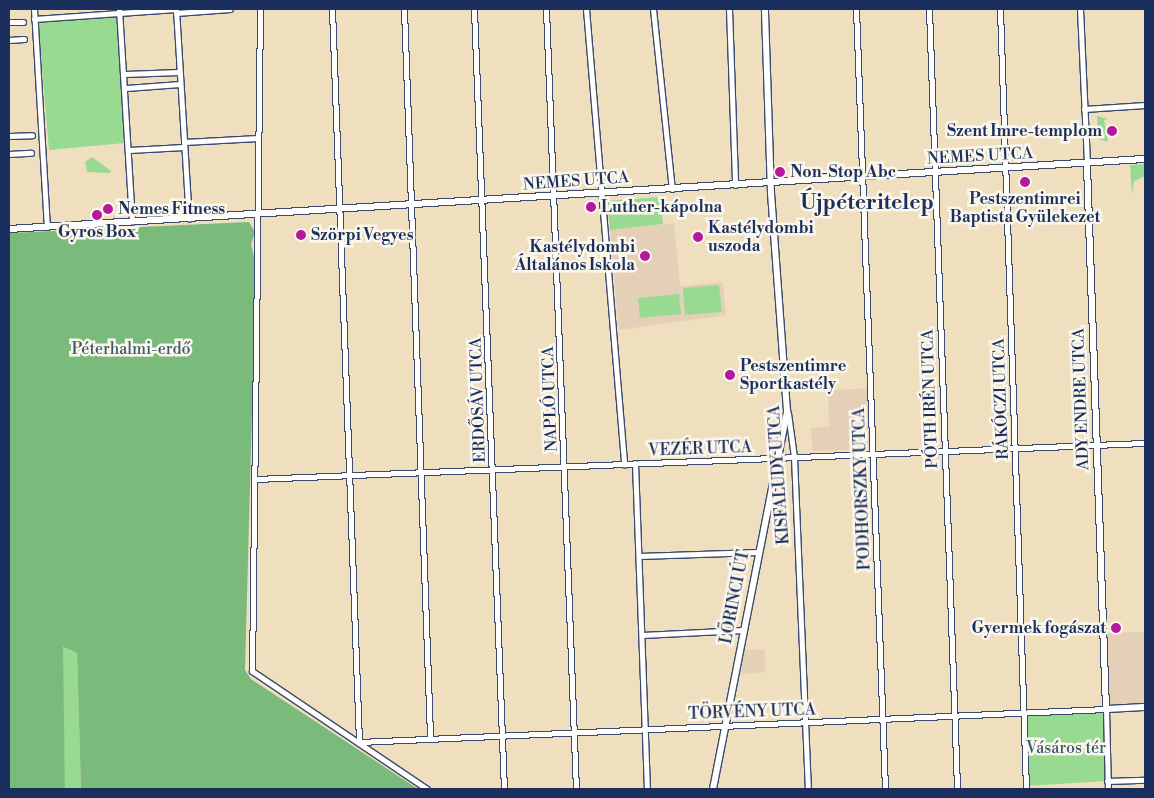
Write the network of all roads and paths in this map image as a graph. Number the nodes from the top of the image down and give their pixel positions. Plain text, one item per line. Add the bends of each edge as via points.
1 (34, 9) edge
2 (230, 9) edge
3 (260, 9) edge
4 (332, 9) edge
5 (404, 9) edge
6 (474, 9) edge
7 (546, 9) edge
8 (586, 9) edge
9 (654, 9) edge
10 (728, 9) edge
11 (765, 9) edge
12 (856, 9) edge
13 (929, 9) edge
14 (1000, 9) edge
15 (1080, 9) edge
16 (176, 10) edge
17 (119, 11) edge
18 (34, 19) junction
19 (9, 22) edge
20 (23, 22) dead end
21 (24, 39) dead end
22 (9, 40) edge
23 (179, 72) junction
24 (125, 74) junction
25 (180, 84) junction
26 (126, 88) junction
27 (1145, 105) edge
28 (1084, 109) junction
29 (32, 134) dead end
30 (9, 136) edge
31 (258, 138) junction
32 (184, 145) junction
33 (129, 150) junction
34 (31, 153) dead end
35 (9, 154) edge
36 (1145, 159) edge
37 (1087, 165) junction
38 (1006, 168) junction
39 (935, 173) junction
40 (862, 176) junction
41 (771, 182) junction
42 (735, 185) junction
43 (672, 189) junction
44 (600, 194) junction
45 (554, 196) junction
46 (481, 201) junction
47 (410, 205) junction
48 (340, 208) junction
49 (258, 214) junction
50 (189, 219) junction
51 (132, 222) junction
52 (48, 227) junction
53 (9, 229) edge
54 (787, 411) junction
55 (1145, 443) edge
56 (1096, 445) junction
57 (1015, 448) junction
58 (944, 450) junction
59 (874, 454) junction
60 (777, 458) junction
61 (794, 458) junction
62 (635, 463) junction
63 (624, 464) junction
64 (565, 468) junction
65 (493, 470) junction
66 (421, 473) junction
67 (350, 475) junction
68 (255, 479) junction
69 (758, 552) junction
70 (638, 556) junction
71 (743, 630) junction
72 (642, 635) junction
73 (1145, 707) edge
74 (1106, 709) junction
75 (1025, 714) junction
76 (954, 717) junction
77 (883, 720) junction
78 (805, 724) junction
79 (726, 726) junction
80 (646, 729) junction
81 (574, 733) junction
82 (503, 736) junction
83 (430, 738) junction
84 (359, 744) junction
85 (1145, 780) edge
86 (1107, 781) junction
87 (427, 789) edge
88 (504, 789) edge
89 (576, 789) edge
90 (647, 789) edge
91 (713, 789) edge
92 (808, 789) edge
93 (885, 789) edge
94 (957, 789) edge
95 (1026, 789) edge
96 (1108, 789) edge

1 - 18 street
2 - 16 street
3 - 31 street
4 - 48 street
5 - 47 street
6 - 46 street, ERDŐSÁV UTCA
7 - 45 street, NAPLÓ UTCA
8 - 44 street
9 - 43 street
10 - 42 street
11 - 41 street, KISFALUDY UTCA
12 - 40 street, PODHORSZKY UTCA
13 - 39 street, PÓTH IRÉN UTCA
14 - 38 street, RÁKÓCZI UTCA
15 - 28 street, ADY ENDRE UTCA
16 - 17 street
16 - 23 street
17 - 18 street
17 - 24 street
18 - 52 street
19 - 20 street
21 - 22 street
23 - 24 street
23 - 25 street
24 - 26 street
25 - 26 street
25 - 32 street
26 - 33 street
27 - 28 street
28 - 37 street, ADY ENDRE UTCA
29 - 30 street
31 - 32 street
31 - 49 street
32 - 33 street
32 - 50 street
33 - 51 street
34 - 35 street
36 - 37 street, NEMES UTCA
37 - 38 street, NEMES UTCA
37 - 56 street, ADY ENDRE UTCA
38 - 39 street, NEMES UTCA
38 - 57 street, RÁKÓCZI UTCA
39 - 40 street, NEMES UTCA
39 - 58 street, PÓTH IRÉN UTCA
40 - 41 street, NEMES UTCA
40 - 59 street, PODHORSZKY UTCA
41 - 42 street, NEMES UTCA
41 - 54 street, KISFALUDY UTCA
42 - 43 street, NEMES UTCA
43 - 44 street, NEMES UTCA
44 - 45 street, NEMES UTCA
44 - 63 street
45 - 46 street, NEMES UTCA
45 - 64 street, NAPLÓ UTCA
46 - 47 street, NEMES UTCA
46 - 65 street, ERDŐSÁV UTCA
47 - 48 street, NEMES UTCA
47 - 66 street
48 - 49 street, NEMES UTCA
48 - 67 street
49 - 50 street, NEMES UTCA
49 - 68 street
50 - 51 street, NEMES UTCA
51 - 52 street, NEMES UTCA
52 - 53 street, NEMES UTCA
54 - 60 street, LŐRINCI ÚT
54 - 61 street, KISFALUDY UTCA
55 - 56 street, VEZÉR UTCA
56 - 57 street, VEZÉR UTCA
56 - 74 street, ADY ENDRE UTCA
57 - 58 street, VEZÉR UTCA
57 - 75 street, RÁKÓCZI UTCA
58 - 59 street, VEZÉR UTCA
58 - 76 street, PÓTH IRÉN UTCA
59 - 61 street, VEZÉR UTCA
59 - 77 street, PODHORSZKY UTCA
60 - 61 street, VEZÉR UTCA
60 - 62 street, VEZÉR UTCA
60 - 69 street, LŐRINCI ÚT
61 - 78 street, KISFALUDY UTCA
62 - 63 street, VEZÉR UTCA
62 - 70 street
63 - 64 street, VEZÉR UTCA
64 - 65 street, VEZÉR UTCA
64 - 81 street, NAPLÓ UTCA
65 - 66 street, VEZÉR UTCA
65 - 82 street, ERDŐSÁV UTCA
66 - 67 street, VEZÉR UTCA
66 - 83 street
67 - 68 street, VEZÉR UTCA
67 - 84 street
68 - 84 street via 252,671
69 - 70 street
69 - 71 street, LŐRINCI ÚT
70 - 72 street
71 - 72 street
71 - 79 street, LŐRINCI ÚT
72 - 80 street
73 - 74 street, TÖRVÉNY UTCA
74 - 75 street, TÖRVÉNY UTCA
74 - 86 street, ADY ENDRE UTCA
75 - 76 street, TÖRVÉNY UTCA
75 - 95 street, RÁKÓCZI UTCA
76 - 77 street, TÖRVÉNY UTCA
76 - 94 street, PÓTH IRÉN UTCA
77 - 78 street, TÖRVÉNY UTCA
77 - 93 street, PODHORSZKY UTCA
78 - 79 street, TÖRVÉNY UTCA
78 - 92 street, KISFALUDY UTCA
79 - 80 street, TÖRVÉNY UTCA
79 - 91 street, LŐRINCI ÚT
80 - 81 street, TÖRVÉNY UTCA
80 - 90 street
81 - 82 street, TÖRVÉNY UTCA
81 - 89 street, NAPLÓ UTCA
82 - 83 street, TÖRVÉNY UTCA
82 - 88 street, ERDŐSÁV UTCA
83 - 84 street, TÖRVÉNY UTCA
84 - 87 street
85 - 86 street
86 - 96 street, ADY ENDRE UTCA

